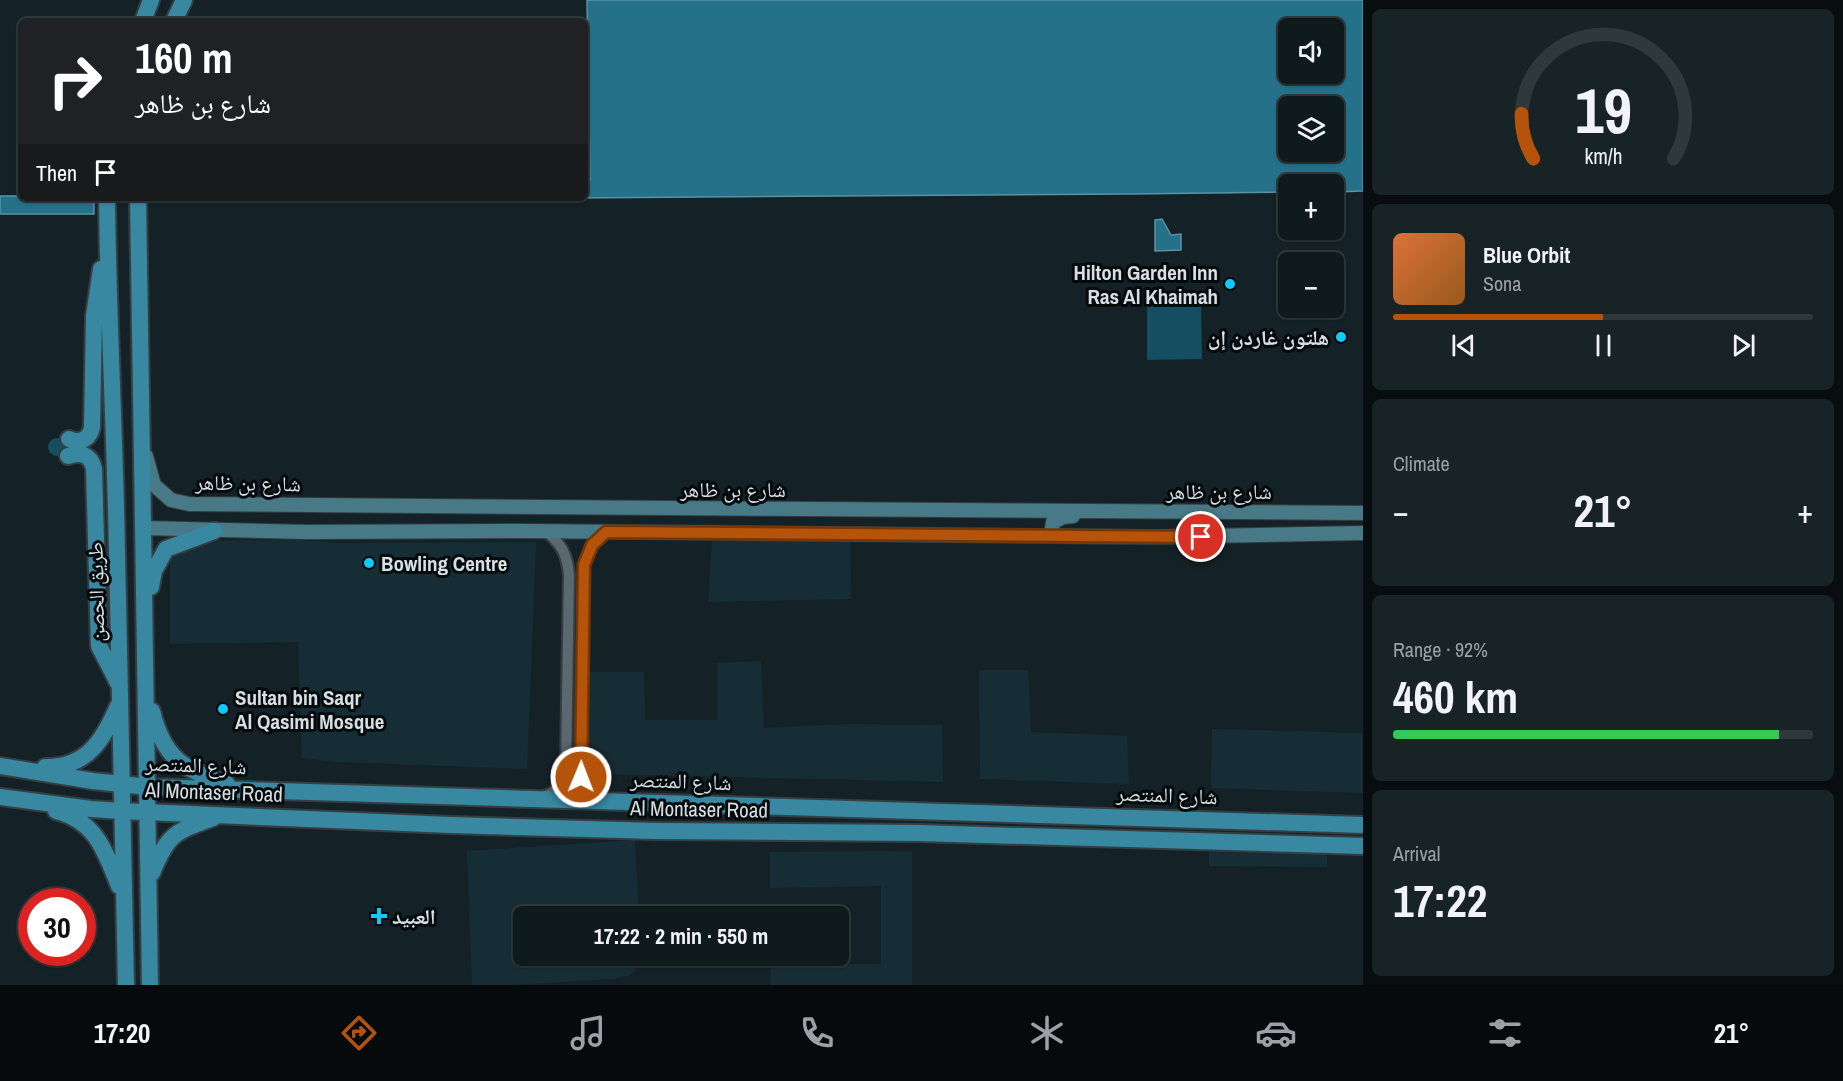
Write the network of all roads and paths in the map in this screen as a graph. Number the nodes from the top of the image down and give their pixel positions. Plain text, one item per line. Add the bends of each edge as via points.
1 (151, 0) edge
2 (184, 0) edge
3 (144, 18) edge
4 (175, 18) edge
5 (107, 201) edge
6 (138, 201) edge
7 (108, 248) junction
8 (110, 358) junction
9 (69, 439) dead end
10 (143, 442) junction
11 (68, 456) dead end
12 (454, 508) junction
13 (1117, 511) junction
14 (1363, 513) edge
15 (144, 528) junction
16 (1363, 528) edge
17 (214, 531) junction
18 (546, 531) junction
19 (414, 532) junction
20 (606, 532) junction
21 (1330, 533) junction
22 (1363, 533) edge
23 (1052, 535) junction
24 (567, 560) junction
25 (584, 565) junction
26 (146, 618) junction
27 (146, 684) junction
28 (120, 693) junction
29 (0, 766) edge
30 (566, 766) junction
31 (582, 770) junction
32 (120, 784) junction
33 (148, 787) junction
34 (242, 789) junction
35 (0, 797) edge
36 (537, 800) junction
37 (601, 801) junction
38 (121, 811) junction
39 (148, 812) junction
40 (223, 815) junction
41 (1363, 825) edge
42 (1363, 846) edge
43 (149, 879) junction
44 (123, 898) junction
45 (125, 977) edge
46 (151, 983) edge
47 (119, 985) edge

1 - 3 main road
2 - 4 main road
5 - 7 main road, طريق الحصن
6 - 10 main road
7 - 8 main road, طريق الحصن
7 - 9 main road via 95,301 92,427 87,438
8 - 15 main road via 122,406 125,518 136,528
8 - 28 main road, طريق الحصن
10 - 12 street, شارع بن ظاهر via 154,485 171,500 189,504
10 - 15 main road
11 - 28 main road via 85,454 93,462 99,646
12 - 13 street, شارع بن ظاهر
12 - 19 street via 402,515 401,525
13 - 14 street, شارع بن ظاهر
13 - 23 street via 1056,519
15 - 17 street, شارع بن ظاهر
15 - 26 main road
16 - 21 street
17 - 19 street, شارع بن ظاهر
17 - 26 main road via 166,549 154,571
18 - 19 street, شارع بن ظاهر
18 - 20 street, شارع بن ظاهر
18 - 24 street
20 - 23 street, شارع بن ظاهر
20 - 25 street via 592,545
21 - 22 street, شارع بن ظاهر
21 - 23 street, شارع بن ظاهر via 1224,537
24 - 25 street via 578,556
24 - 30 street
25 - 31 street
26 - 27 main road
27 - 33 main road
27 - 34 main road via 155,723 175,759 196,773
28 - 29 main road via 104,736 81,759 56,767
28 - 32 main road, طريق الحصن
29 - 32 main road, شارع المنتصر
30 - 31 street via 577,772
30 - 36 street via 562,783 554,793
31 - 37 street via 587,790
32 - 33 main road, شارع المنتصر
32 - 38 main road, طريق الحصن
33 - 34 main road, شارع المنتصر
33 - 39 main road
34 - 36 main road, شارع المنتصر
35 - 38 main road, Al Montaser Road
35 - 44 main road via 69,814 93,831
36 - 37 main road, شارع المنتصر
37 - 41 main road, شارع المنتصر
38 - 39 main road, Al Montaser Road
38 - 44 main road, طريق الحصن
39 - 40 main road, Al Montaser Road
39 - 43 main road
40 - 42 main road, Al Montaser Road via 643,831 919,833
40 - 43 main road via 171,836
43 - 46 main road
44 - 45 main road, طريق الحصن
45 - 47 main road

